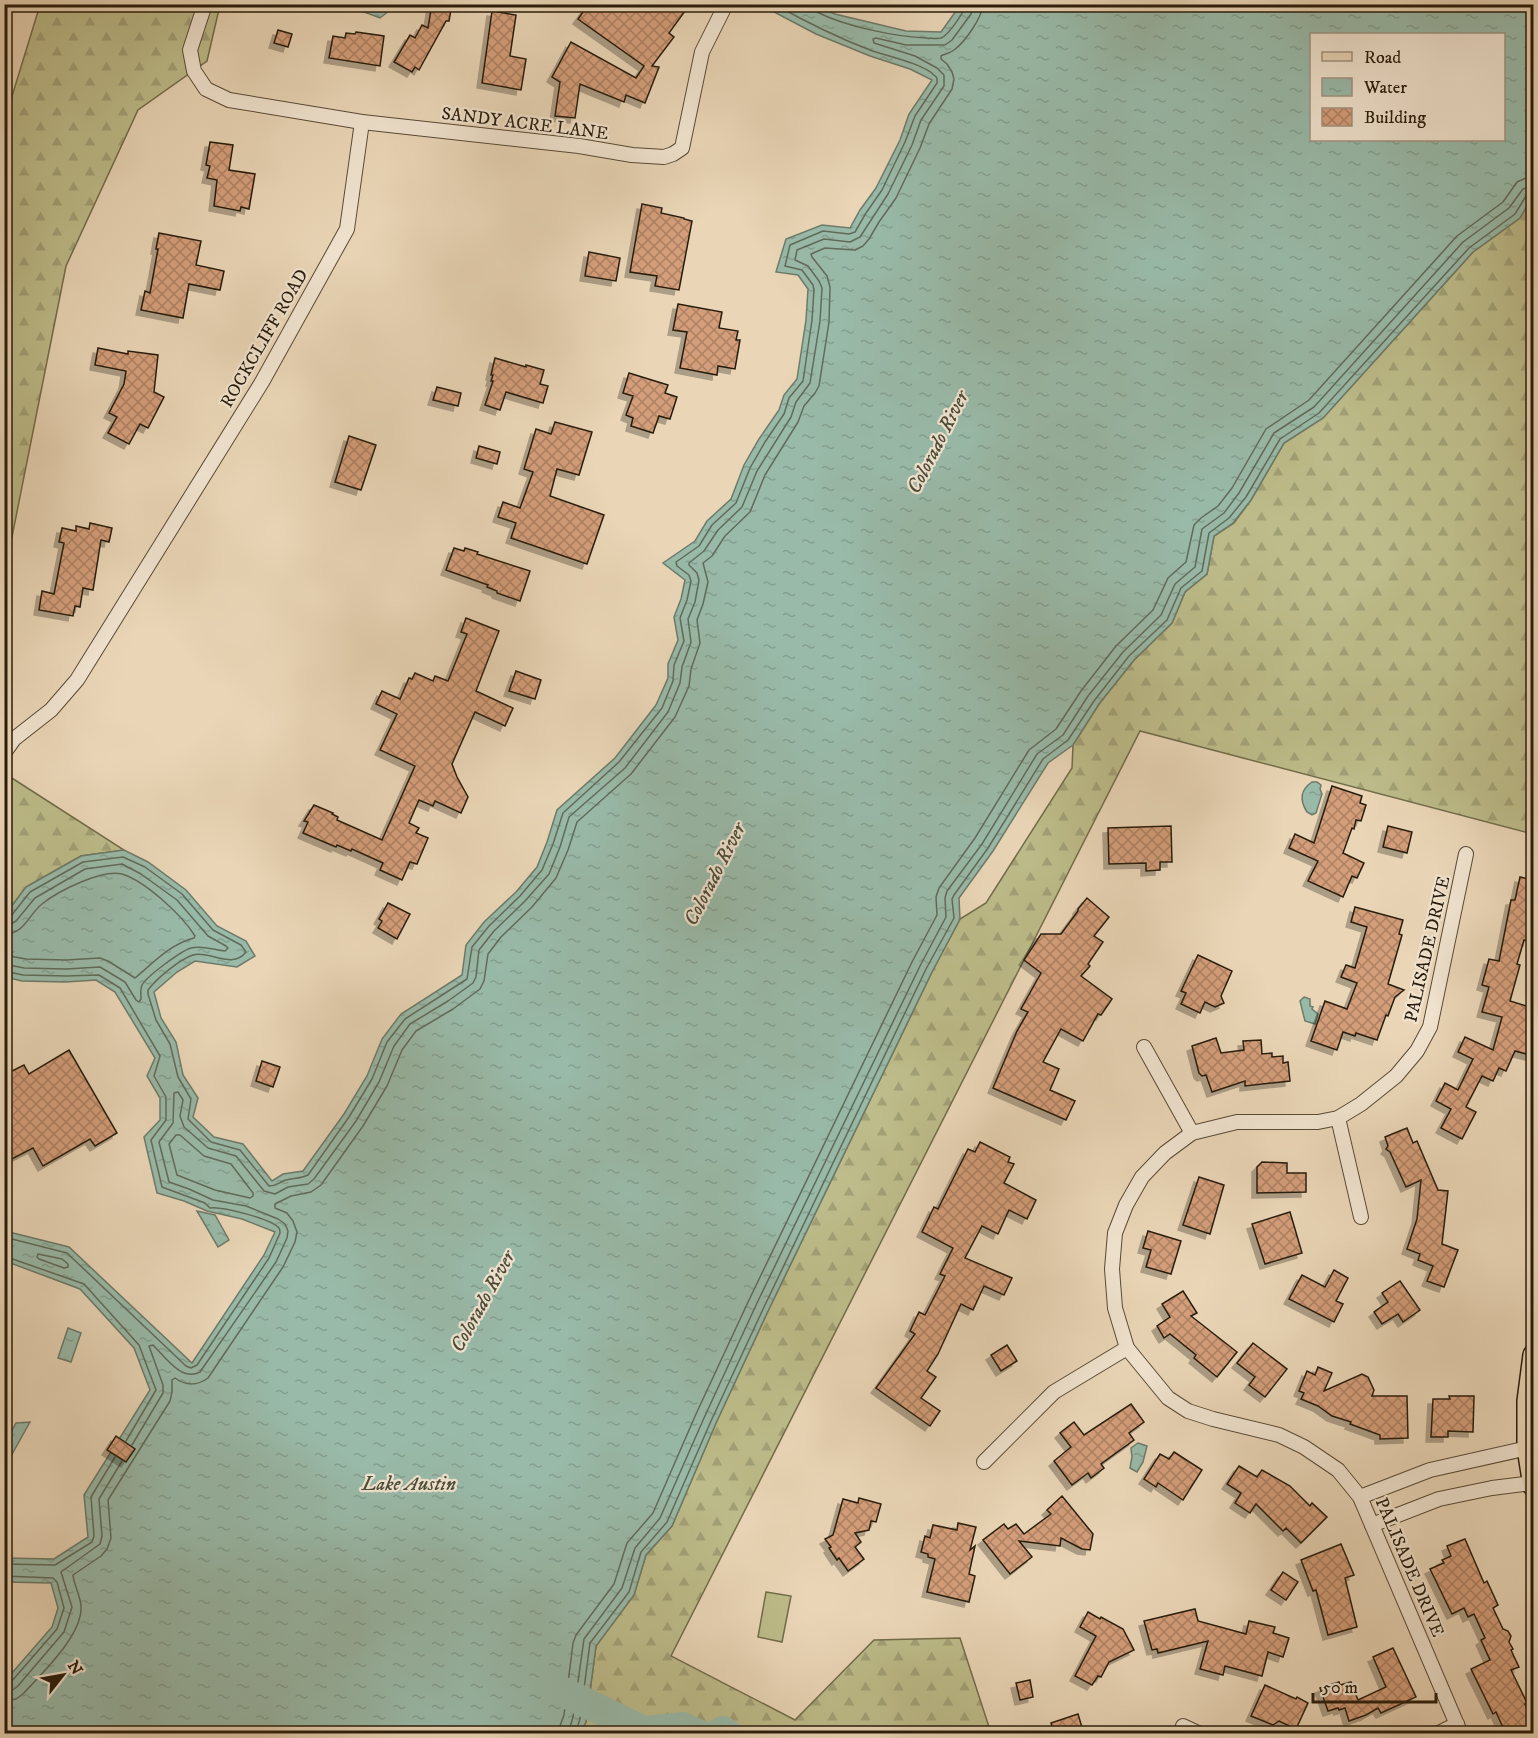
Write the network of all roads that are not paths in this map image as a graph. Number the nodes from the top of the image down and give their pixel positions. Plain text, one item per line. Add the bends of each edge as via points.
1 (205, 4) edge
2 (726, 4) edge
3 (362, 122) junction
4 (4, 753) edge
5 (1466, 854) dead end
6 (1144, 1047) dead end
7 (1338, 1118) junction
8 (1192, 1133) junction
9 (1361, 1217) dead end
10 (1127, 1348) junction
11 (1533, 1355) edge
12 (1528, 1448) junction
13 (984, 1462) dead end
14 (1533, 1485) edge
15 (1360, 1497) junction
16 (1372, 1525) junction
17 (1183, 1726) dead end
18 (1459, 1729) edge
19 (1200, 1734) edge
20 (1437, 1734) edge

1 - 3 street via 190,50 194,71 206,89 229,100
2 - 3 street, SANDY ACRE LANE via 702,52 682,148 664,157
3 - 4 street, ROCKCLIFF ROAD via 347,228 262,382 77,680
5 - 7 street, PALISADE DRIVE via 1430,1027 1417,1051 1396,1076
6 - 8 street
7 - 8 street, PALISADE DRIVE via 1318,1122 1237,1122
7 - 9 street
8 - 10 street, PALISADE DRIVE via 1142,1177 1115,1233 1115,1308
10 - 13 street via 1054,1392
10 - 15 street, PALISADE DRIVE via 1168,1398 1188,1411 1279,1436 1304,1447 1338,1470
11 - 12 main road
12 - 14 main road
12 - 15 street via 1430,1470
14 - 16 street via 1439,1499
15 - 16 street, PALISADE DRIVE
16 - 18 street, PALISADE DRIVE
17 - 19 street
18 - 20 street

